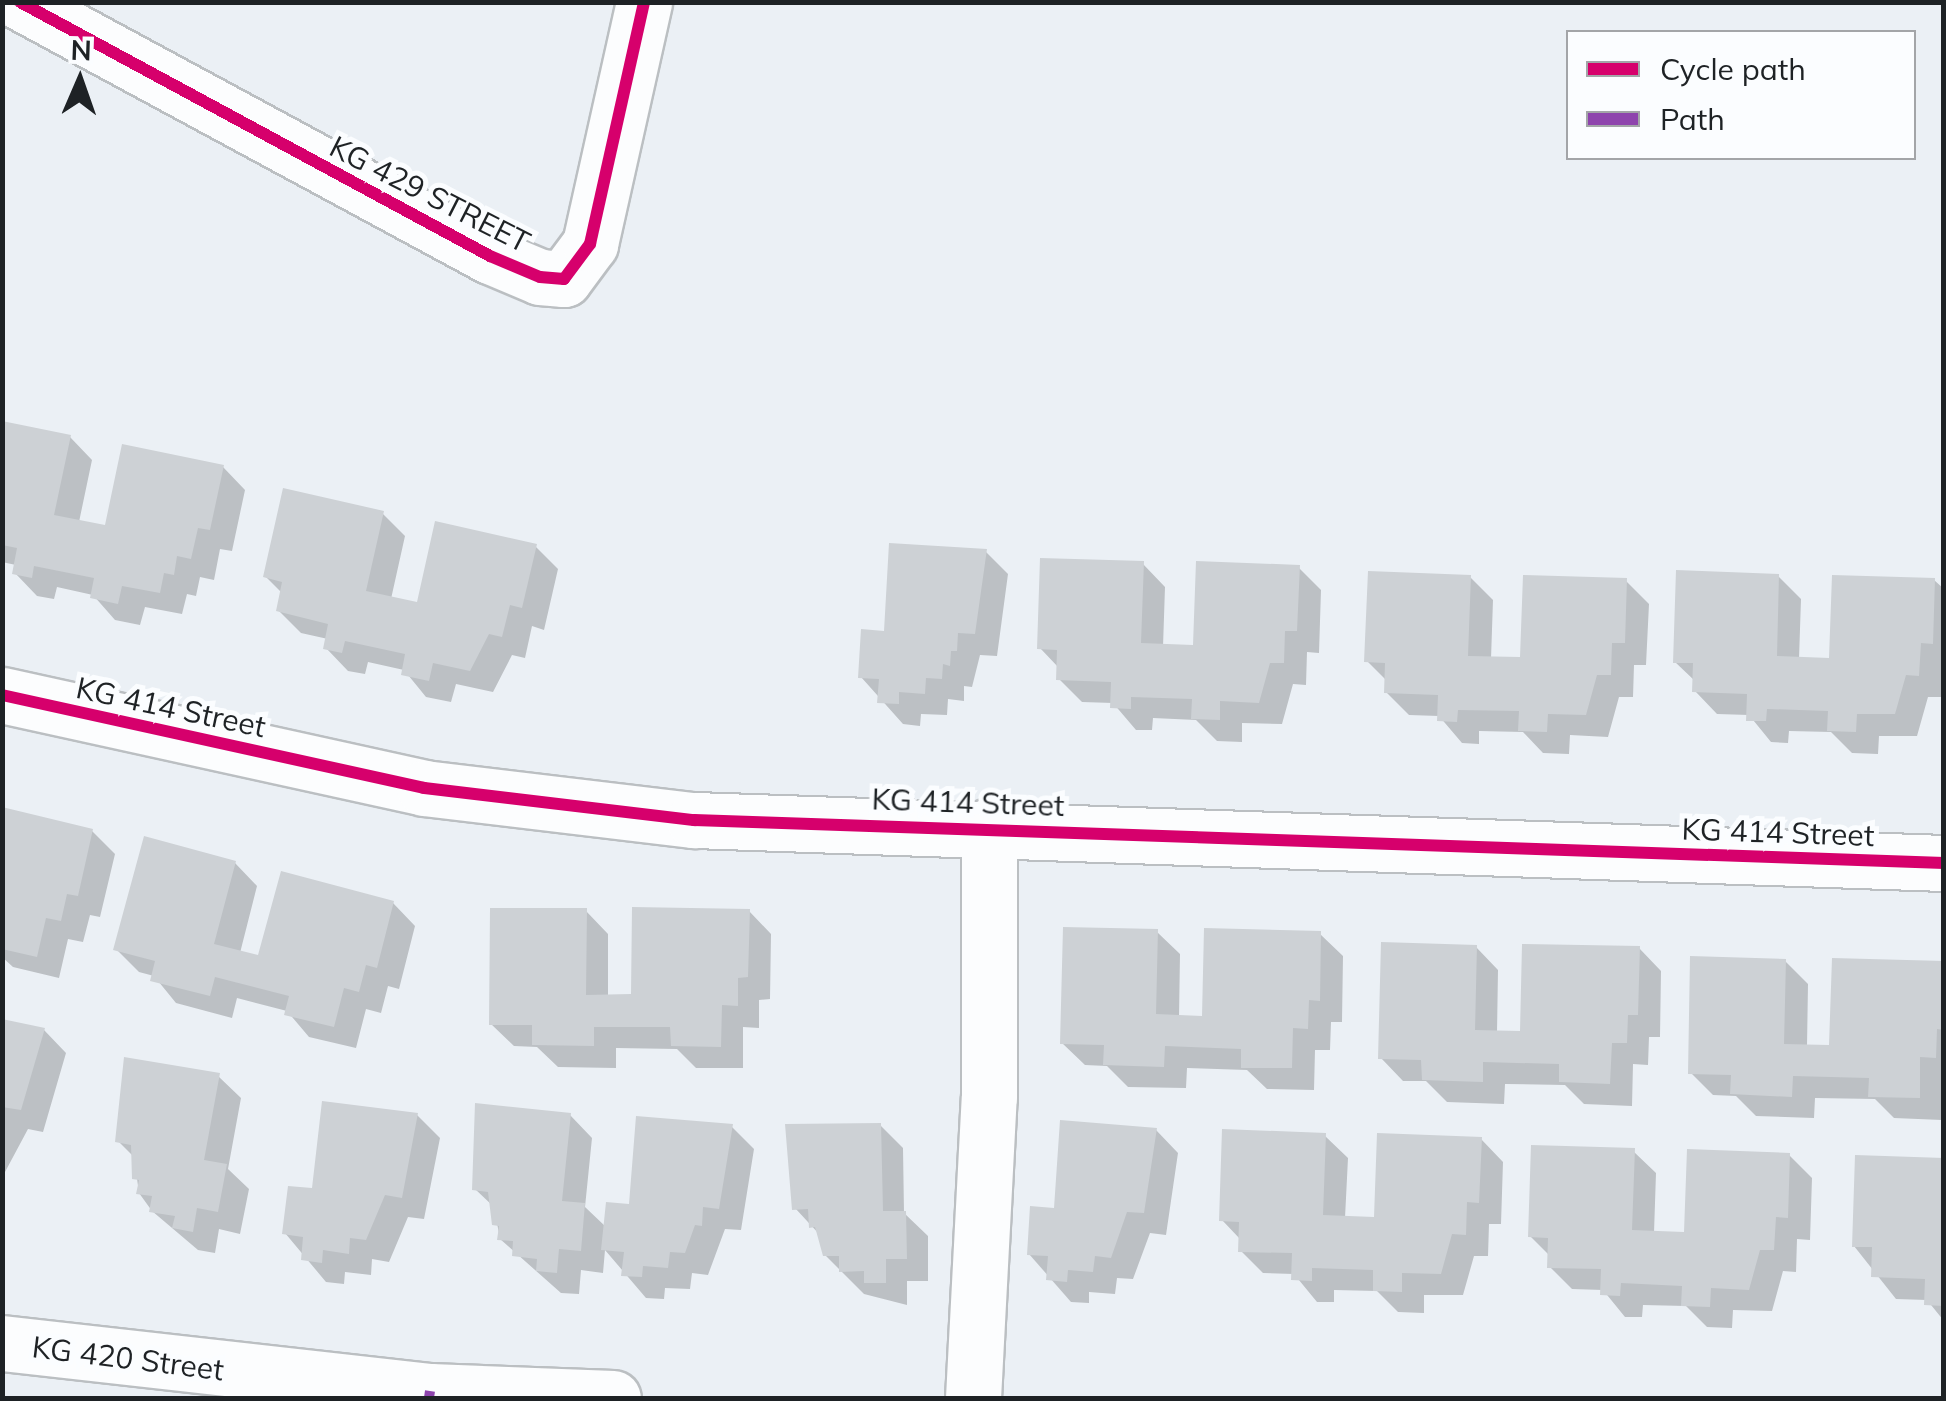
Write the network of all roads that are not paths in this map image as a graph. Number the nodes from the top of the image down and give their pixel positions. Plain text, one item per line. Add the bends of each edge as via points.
1 (20, 2) edge
2 (644, 2) edge
3 (2, 695) edge
4 (989, 826) junction
5 (1944, 863) edge
6 (2, 1342) edge
7 (613, 1398) edge
8 (973, 1398) edge

1 - 2 street, KG 429 STREET via 490,256 540,277 564,279 590,244
3 - 4 street, KG 414 Street via 424,788 694,820
4 - 5 street, KG 414 Street
4 - 8 street via 989,1097
6 - 7 street, KG 420 Street via 410,1389

